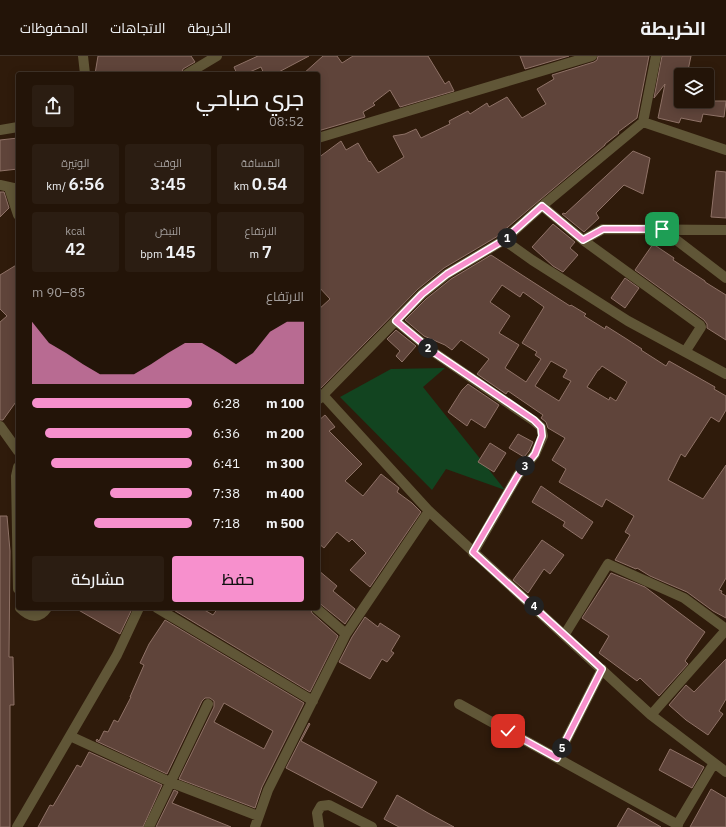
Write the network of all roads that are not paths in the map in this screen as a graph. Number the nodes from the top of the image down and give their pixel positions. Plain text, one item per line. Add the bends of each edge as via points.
1 (83, 56) edge
2 (217, 56) edge
3 (592, 56) edge
4 (656, 56) edge
5 (85, 72) edge
6 (190, 72) edge
7 (643, 122) junction
8 (16, 127) edge
9 (0, 130) edge
10 (320, 137) edge
11 (726, 150) edge
12 (9, 187) edge
13 (542, 206) junction
14 (16, 209) edge
15 (662, 229) junction
16 (726, 230) edge
17 (504, 240) junction
18 (583, 240) junction
19 (726, 278) edge
20 (396, 321) junction
21 (686, 352) junction
22 (726, 374) edge
23 (320, 398) edge
24 (0, 426) edge
25 (16, 448) edge
26 (429, 511) junction
27 (473, 552) junction
28 (22, 610) edge
29 (45, 610) edge
30 (138, 610) edge
31 (160, 610) edge
32 (318, 610) edge
33 (726, 629) edge
34 (346, 634) junction
35 (565, 634) junction
36 (602, 669) junction
37 (313, 701) junction
38 (208, 704) dead end
39 (459, 704) dead end
40 (652, 715) junction
41 (70, 736) junction
42 (557, 758) junction
43 (714, 763) junction
44 (726, 772) edge
45 (170, 782) junction
46 (258, 816) junction
47 (677, 826) edge
48 (17, 827) edge
49 (149, 827) edge
50 (255, 827) edge
51 (319, 827) edge
52 (372, 827) edge

1 - 5 street
2 - 6 street
3 - 10 street
4 - 7 street
7 - 11 street
7 - 13 street
8 - 9 street
12 - 14 street
13 - 17 street
13 - 18 street
15 - 16 street
15 - 18 street via 603,229
15 - 19 street
17 - 20 street via 447,274 422,294
17 - 21 street via 628,320
18 - 21 street via 700,325
20 - 23 street
20 - 27 street via 432,351 541,427 542,436 535,454 518,475
21 - 22 street
23 - 26 street
24 - 25 street
26 - 27 street
26 - 34 street
27 - 35 street
28 - 29 street via 32,616
30 - 41 street via 117,655
31 - 37 street
32 - 34 street
33 - 35 street via 684,598 608,564
33 - 40 street
34 - 37 street
35 - 36 street
36 - 40 street
36 - 42 street
37 - 46 street via 268,790
38 - 45 street
39 - 42 street
40 - 43 street
41 - 45 street
41 - 48 street
42 - 47 street
43 - 44 street
43 - 47 street
45 - 46 street
45 - 49 street
46 - 50 street
51 - 52 street via 317,813 321,806 329,805

